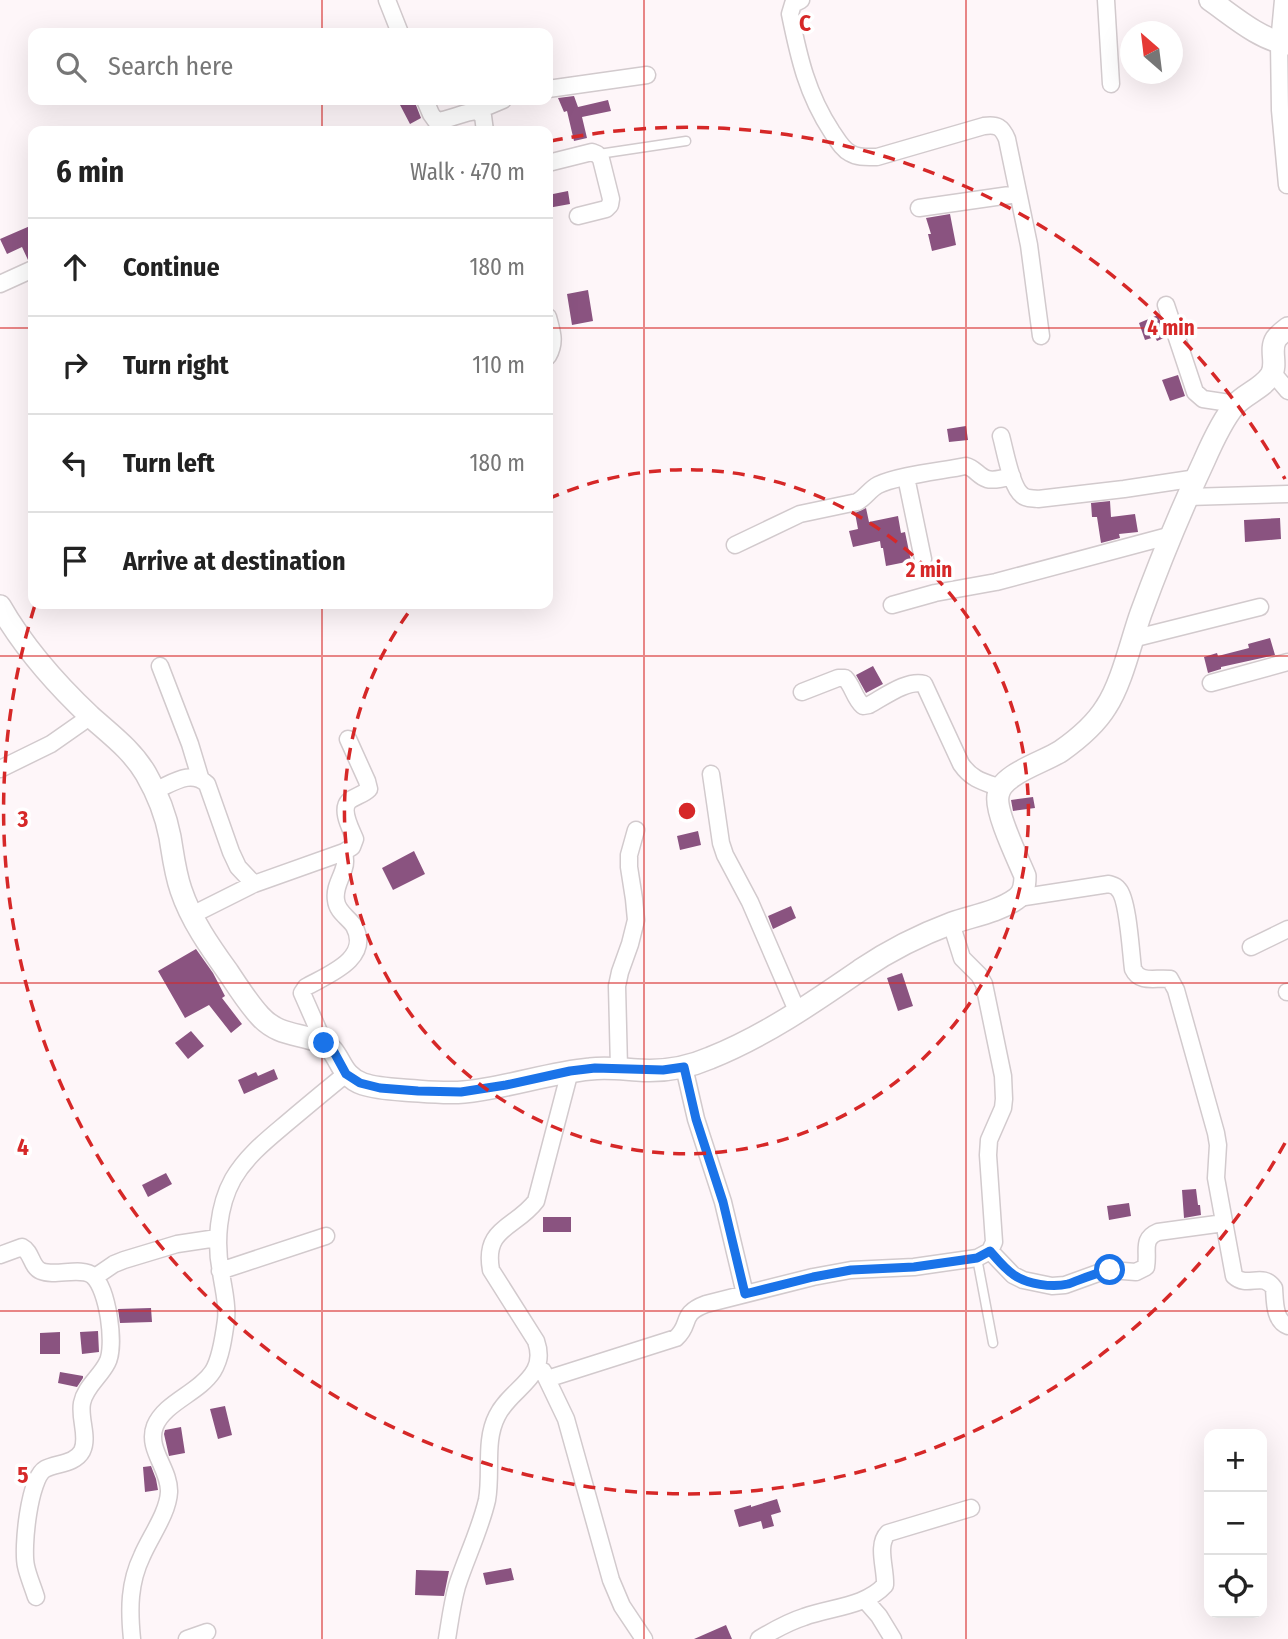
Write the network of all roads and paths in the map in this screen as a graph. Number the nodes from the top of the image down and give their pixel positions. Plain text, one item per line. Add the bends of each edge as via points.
1 (387, 0) edge
2 (1106, 0) edge
3 (1210, 0) edge
4 (1283, 0) edge
5 (795, 1) edge
6 (398, 28) edge
7 (1283, 43) edge
8 (647, 75) dead end
9 (1111, 84) dead end
10 (553, 88) edge
11 (427, 105) edge
12 (491, 105) edge
13 (477, 111) junction
14 (484, 126) edge
15 (685, 141) dead end
16 (597, 154) junction
17 (553, 162) edge
18 (1287, 186) edge
19 (1017, 194) junction
20 (919, 208) dead end
21 (578, 216) dead end
22 (28, 271) edge
23 (0, 284) edge
24 (1166, 305) dead end
25 (1288, 328) edge
26 (1041, 336) dead end
27 (1273, 373) junction
28 (1288, 391) edge
29 (1236, 404) junction
30 (1002, 436) dead end
31 (1012, 476) junction
32 (906, 477) junction
33 (1192, 487) junction
34 (1288, 494) edge
35 (1172, 535) junction
36 (735, 545) dead end
37 (923, 559) dead end
38 (892, 605) dead end
39 (1260, 607) dead end
40 (0, 608) edge
41 (1132, 639) junction
42 (1288, 662) edge
43 (160, 666) dead end
44 (1211, 683) dead end
45 (802, 692) dead end
46 (91, 716) junction
47 (348, 739) dead end
48 (0, 769) edge
49 (711, 774) dead end
50 (200, 777) junction
51 (1001, 788) junction
52 (155, 791) junction
53 (636, 830) dead end
54 (344, 852) junction
55 (254, 884) junction
56 (1018, 898) junction
57 (192, 915) junction
58 (951, 923) junction
59 (1288, 929) edge
60 (1251, 947) dead end
61 (798, 1013) junction
62 (324, 1043) junction
63 (684, 1067) junction
64 (619, 1068) junction
65 (570, 1071) junction
66 (346, 1074) junction
67 (1224, 1223) junction
68 (326, 1236) dead end
69 (217, 1238) junction
70 (0, 1255) edge
71 (983, 1255) junction
72 (220, 1271) junction
73 (95, 1277) junction
74 (745, 1294) junction
75 (1288, 1326) edge
76 (993, 1343) dead end
77 (543, 1371) junction
78 (971, 1508) dead end
79 (36, 1597) dead end
80 (865, 1600) junction
81 (206, 1632) dead end
82 (132, 1639) edge
83 (187, 1639) edge
84 (447, 1639) edge
85 (643, 1639) edge
86 (759, 1639) edge
87 (893, 1639) edge

1 - 6 street
2 - 9 street
3 - 7 street via 1259,33
4 - 7 street
5 - 19 street via 790,13 799,60 819,111 848,152 877,158 994,124 1003,129 1007,139
7 - 18 street via 1280,110
8 - 10 street
11 - 13 street via 436,121
12 - 13 street
13 - 14 street
15 - 16 lane
16 - 17 street
16 - 21 street via 610,205
19 - 20 street
19 - 26 street
22 - 23 street
24 - 29 street via 1195,392 1203,399
25 - 27 street via 1276,339 1272,351
27 - 28 street
27 - 29 street
29 - 33 street
30 - 31 street
31 - 32 street via 991,480 966,466
31 - 33 street via 1018,493 1038,499
32 - 36 street via 876,486 857,502 800,514
32 - 37 street
33 - 34 street
33 - 35 street
35 - 38 street
35 - 41 street
39 - 41 street
40 - 46 street via 54,681
41 - 51 street via 1117,687 1087,730
42 - 44 street
43 - 50 street
45 - 51 street via 845,678 863,706 909,684 924,684 968,774
46 - 48 street via 51,744
46 - 52 street via 135,758
47 - 54 street via 369,789 346,804 355,839
49 - 61 street via 725,855
50 - 52 street via 190,776
50 - 55 street via 207,784 238,867
51 - 56 street via 1000,812 1025,876
52 - 57 street via 181,891
53 - 64 street via 629,867 636,920 617,986
54 - 55 street
54 - 62 street via 345,865 335,897 353,924 358,945 348,963 306,986 302,993
55 - 57 street
56 - 58 street
56 - 67 street via 1109,884 1122,893 1134,974 1143,979 1170,979 1176,990 1216,1133 1216,1178
57 - 62 street via 262,1019 281,1032
58 - 61 street via 910,940
58 - 71 street via 962,958 984,984 1003,1076 1003,1108 989,1140 988,1155 994,1242
59 - 60 street
61 - 63 street
62 - 66 street
63 - 64 street
63 - 74 street
64 - 65 street
65 - 66 street via 461,1092 380,1088
65 - 77 street via 536,1201 528,1213 502,1229 489,1258 491,1270 536,1341
66 - 69 street via 243,1164 226,1196
67 - 71 street via 1151,1235 1146,1240 1146,1267 1136,1272 1110,1270 1052,1286 1023,1280
67 - 75 street via 1234,1276 1245,1282 1262,1279 1272,1284 1277,1316
68 - 72 street
69 - 72 street
69 - 73 street via 124,1260
70 - 73 street via 22,1247 41,1271
71 - 74 street via 914,1267 851,1270
71 - 76 lane
72 - 82 street via 227,1317 214,1370 155,1426 153,1439 169,1493 135,1574
73 - 79 street via 106,1300 111,1355 82,1401 84,1447 79,1457 38,1476 29,1506 25,1554
74 - 77 street via 695,1308 676,1338
77 - 84 street via 531,1376 495,1419 486,1505 452,1602
77 - 85 street via 566,1419 611,1580
78 - 80 street via 888,1532 882,1544 886,1585
80 - 86 street via 806,1616
80 - 87 street
81 - 83 street

